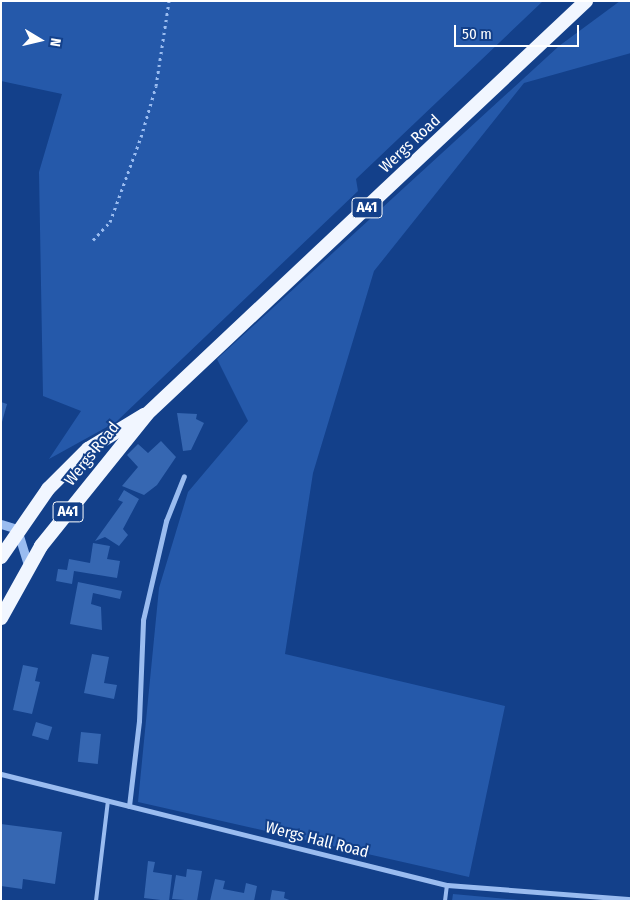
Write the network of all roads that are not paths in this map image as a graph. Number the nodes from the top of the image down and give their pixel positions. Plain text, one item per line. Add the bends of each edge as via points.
1 (586, 1) edge
2 (147, 414) junction
3 (184, 476) dead end
4 (1, 524) edge
5 (17, 529) junction
6 (1, 557) edge
7 (28, 566) junction
8 (17, 584) junction
9 (1, 593) edge
10 (1, 618) edge
11 (1, 774) edge
12 (108, 801) junction
13 (129, 806) junction
14 (447, 885) junction
15 (631, 899) edge
16 (96, 901) edge
17 (445, 901) edge

1 - 2 highway, Wergs Road / A41
2 - 5 highway, Wergs Road / A41 via 88,449 48,489
2 - 7 highway, Wergs Road / A41
3 - 13 street via 166,521 143,620 139,721
4 - 5 street
5 - 6 highway, Wergs Road / A41
5 - 7 street
7 - 8 highway, Wergs Road / A41
8 - 9 highway
8 - 10 highway, Wergs Road / A41
11 - 12 street, Wergs Hall Road
12 - 13 street, Wergs Hall Road
12 - 16 lane
13 - 14 street, Wergs Hall Road
14 - 15 street, Wergs Hall Road
14 - 17 lane

